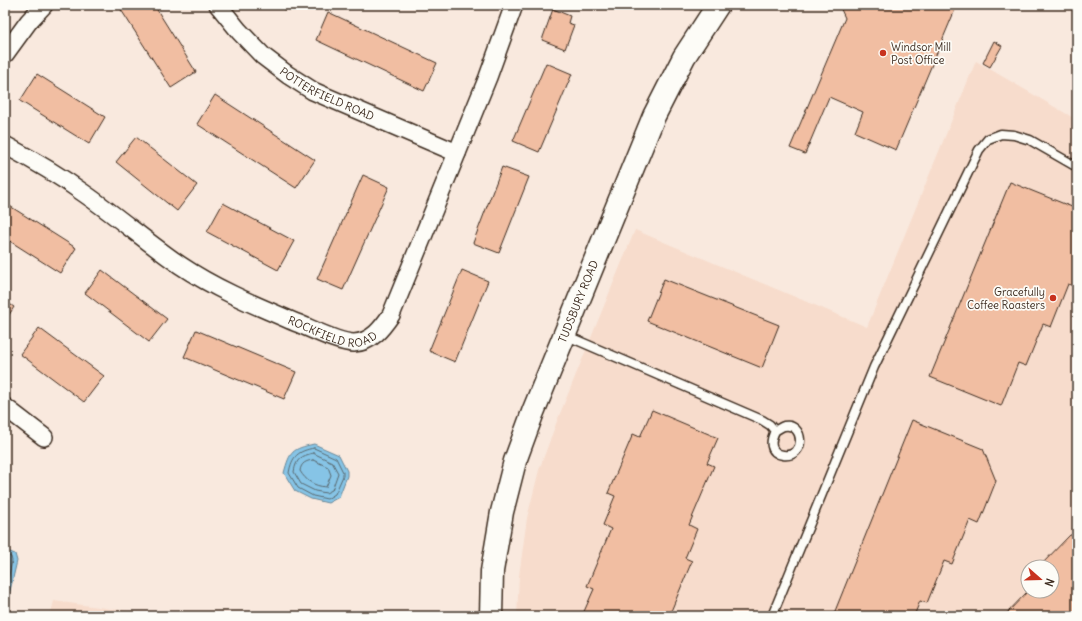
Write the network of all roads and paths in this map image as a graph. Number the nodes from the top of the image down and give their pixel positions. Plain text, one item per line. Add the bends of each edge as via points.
1 (44, 5) edge
2 (218, 5) edge
3 (514, 5) edge
4 (718, 5) edge
5 (5, 54) edge
6 (5, 145) edge
7 (457, 153) junction
8 (1077, 167) edge
9 (564, 334) junction
10 (5, 407) edge
11 (775, 431) dead end
12 (44, 437) dead end
13 (491, 616) edge
14 (772, 616) edge

1 - 5 street
2 - 7 street, POTTERFIELD ROAD via 263,56 288,75 313,90
3 - 7 street, ROCKFIELD ROAD
4 - 9 street, TUDSBURY ROAD via 684,57 654,116
6 - 7 street, ROCKFIELD ROAD via 85,194 180,265 215,286 330,336 354,343 367,340 376,334 391,315
8 - 14 lane via 1030,140 1014,134 1001,134 988,139 979,150 874,367
9 - 11 lane via 762,420
9 - 13 street, TUDSBURY ROAD via 513,468 492,571
10 - 12 street

